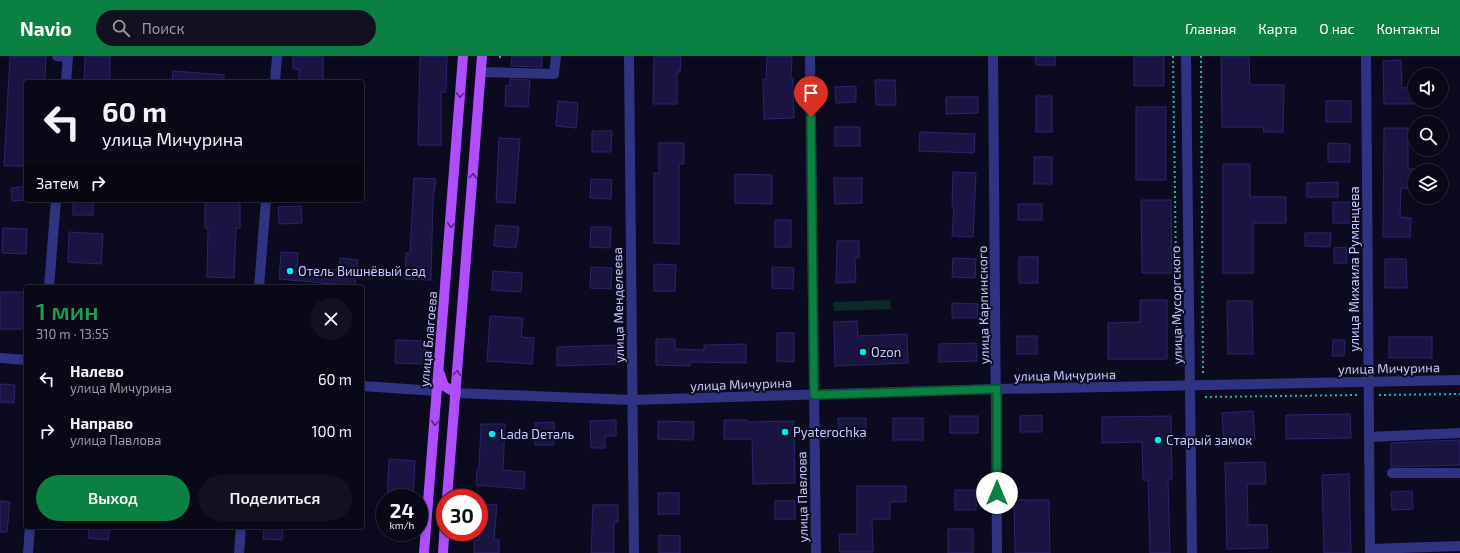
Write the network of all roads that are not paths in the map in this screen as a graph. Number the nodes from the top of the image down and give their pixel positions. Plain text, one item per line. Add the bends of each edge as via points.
1 (57, 56) edge
2 (68, 56) edge
3 (277, 56) edge
4 (463, 56) edge
5 (482, 56) edge
6 (556, 56) edge
7 (629, 56) edge
8 (810, 56) edge
9 (993, 56) edge
10 (1186, 56) edge
11 (1366, 56) edge
12 (481, 72) junction
13 (66, 80) edge
14 (275, 80) edge
15 (56, 202) edge
16 (266, 202) edge
17 (49, 285) edge
18 (260, 285) edge
19 (0, 358) edge
20 (24, 360) edge
21 (439, 370) junction
22 (1460, 380) edge
23 (1190, 381) junction
24 (1368, 381) junction
25 (364, 386) edge
26 (997, 389) junction
27 (437, 391) junction
28 (456, 392) junction
29 (814, 395) junction
30 (632, 400) junction
31 (454, 411) junction
32 (1460, 433) edge
33 (1369, 437) junction
34 (1460, 473) edge
35 (1392, 474) dead end
36 (448, 489) edge
37 (30, 529) edge
38 (241, 529) edge
39 (443, 541) edge
40 (1460, 546) edge
41 (1370, 551) edge
42 (28, 553) edge
43 (239, 553) edge
44 (424, 553) edge
45 (442, 553) edge
46 (634, 553) edge
47 (816, 553) edge
48 (997, 553) edge
49 (1192, 553) edge

1 - 2 street
2 - 13 street
3 - 14 street
4 -> 21 main road, улица Благоева
5 - 12 main road
6 - 12 street via 554,74
7 - 30 street, улица Менделеева
8 - 29 street, улица Павлова
9 - 26 street, улица Карпинского
10 - 23 street, улица Мусоргского
11 - 24 street, улица Михаила Румянцева
28 -> 12 main road
15 - 17 street
16 - 18 street
19 - 20 street
21 - 27 main road, улица Благоева
21 - 28 main road via 444,386
22 - 24 street, улица Мичурина
23 - 24 street, улица Мичурина
23 - 26 street, улица Мичурина
23 - 49 street, улица Мусоргского
24 - 33 street, улица Михаила Румянцева
25 - 27 street
26 - 29 street, улица Мичурина
26 - 48 street, улица Карпинского
27 - 31 main road via 445,395
27 -> 44 main road, улица Благоева
28 - 30 street, улица Мичурина
28 - 31 main road
29 - 30 street, улица Мичурина
29 - 47 street, улица Павлова
30 - 46 street, улица Менделеева
31 - 36 main road
32 - 33 street
33 - 41 street, улица Михаила Румянцева
34 - 35 street
37 - 42 street
38 - 43 street
39 - 45 main road
40 - 41 street

